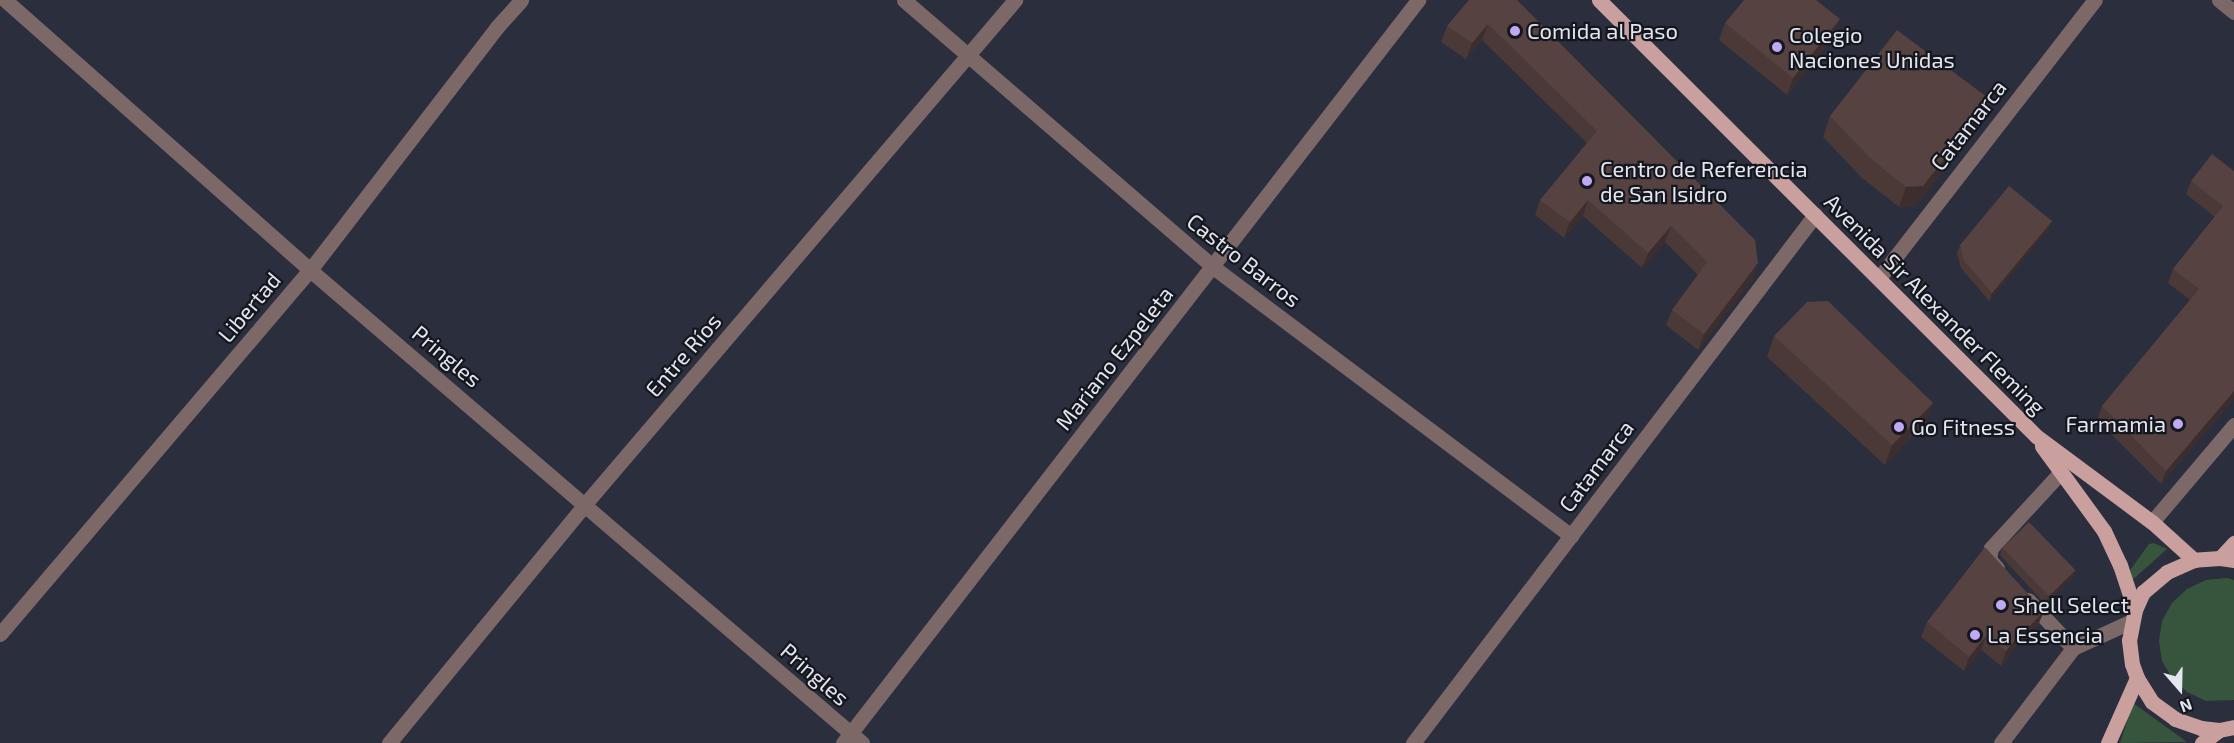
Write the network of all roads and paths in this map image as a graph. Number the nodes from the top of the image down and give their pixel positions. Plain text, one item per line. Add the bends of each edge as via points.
1 (5, 0) edge
2 (521, 0) edge
3 (904, 0) edge
4 (1015, 0) edge
5 (1599, 0) edge
6 (2095, 0) edge
7 (2220, 0) edge
8 (1415, 1) edge
9 (2234, 12) edge
10 (969, 57) junction
11 (1815, 215) junction
12 (1213, 267) junction
13 (310, 270) junction
14 (1879, 278) junction
15 (2234, 425) edge
16 (2036, 436) junction
17 (2060, 472) junction
18 (585, 504) junction
19 (2152, 522) junction
20 (1571, 536) junction
21 (2234, 543) edge
22 (2227, 559) edge
23 (2194, 560) junction
24 (2133, 616) junction
25 (0, 634) edge
26 (2073, 648) junction
27 (2137, 678) junction
28 (2227, 728) edge
29 (852, 740) edge
30 (389, 743) edge
31 (1413, 743) edge
32 (2001, 743) edge
33 (2108, 743) edge
34 (2202, 743) edge

1 - 13 street, Pringles
2 - 13 street, Libertad
3 - 10 street, Castro Barros
4 - 10 street, Entre Ríos
5 - 11 main road, Avenida Sir Alexander Fleming
6 - 14 street, Catamarca
7 - 9 street
8 - 12 street, Mariano Ezpeleta
10 - 12 street, Castro Barros
10 - 18 street, Entre Ríos
11 - 14 main road, Avenida Sir Alexander Fleming
11 - 20 street, Catamarca
12 - 20 street, Castro Barros
12 - 29 street, Mariano Ezpeleta
13 - 18 street, Pringles
13 - 25 street, Libertad
14 - 16 main road, Avenida Sir Alexander Fleming
15 - 19 street
16 - 17 main road, Avenida Sir Alexander Fleming
16 - 19 main road, Avenida Sir Alexander Fleming
17 - 24 main road, Avenida Sir Alexander Fleming via 2103,531 2120,565
17 - 26 street via 1990,548 1989,559
18 - 29 street, Pringles
18 - 30 street, Entre Ríos
19 - 23 main road, Avenida Sir Alexander Fleming
20 - 31 street, Catamarca
21 - 22 main road
22 - 23 main road
23 - 24 main road via 2167,572 2143,592
24 - 26 street
24 - 27 main road via 2129,640
26 - 32 street
27 - 28 main road via 2152,702 2175,719 2201,728
27 - 33 main road
28 - 34 main road

